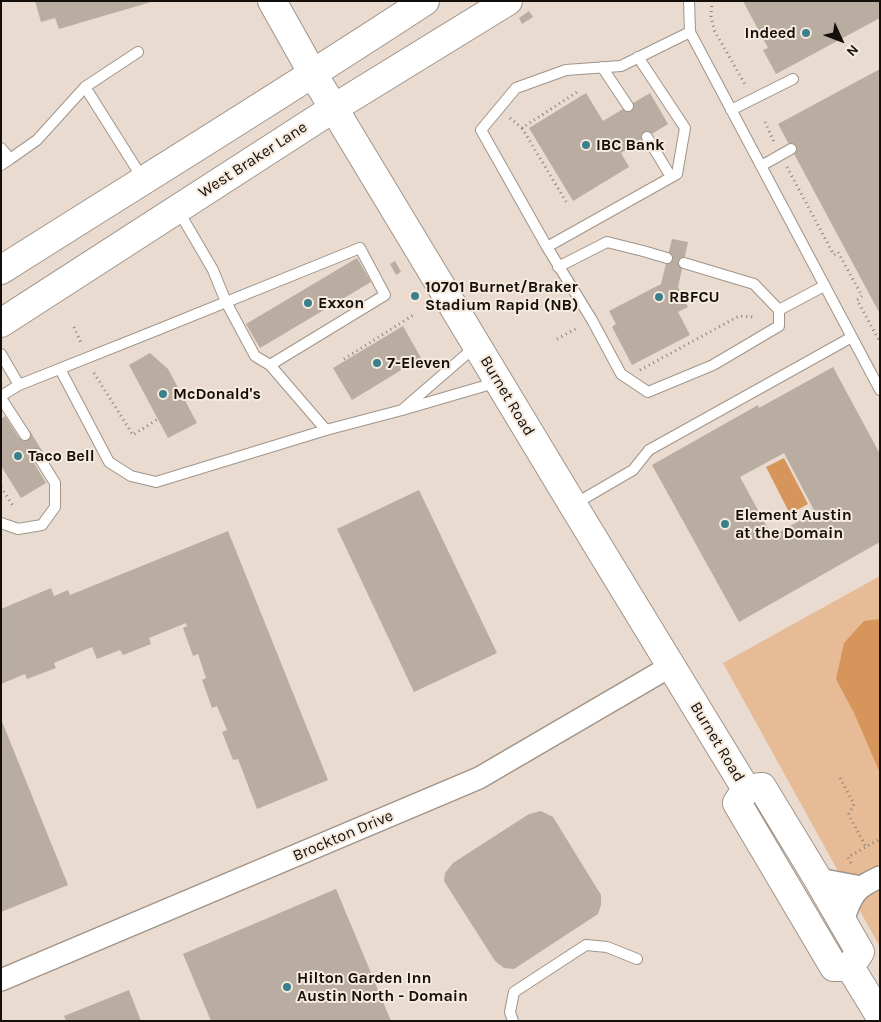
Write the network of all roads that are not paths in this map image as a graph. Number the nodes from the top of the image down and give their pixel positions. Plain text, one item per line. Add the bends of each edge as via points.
1 (272, 1) edge
2 (425, 1) edge
3 (508, 1) edge
4 (689, 1) edge
5 (690, 32) junction
6 (138, 52) dead end
7 (638, 58) junction
8 (602, 67) junction
9 (313, 74) junction
10 (793, 79) dead end
11 (85, 87) junction
12 (628, 106) dead end
13 (334, 108) junction
14 (731, 110) junction
15 (647, 137) dead end
16 (1, 148) edge
17 (792, 149) dead end
18 (5, 162) edge
19 (761, 166) junction
20 (672, 177) junction
21 (144, 180) junction
22 (177, 210) junction
23 (547, 247) junction
24 (667, 258) dead end
25 (684, 263) dead end
26 (558, 267) junction
27 (1, 270) edge
28 (824, 286) junction
29 (226, 302) junction
30 (779, 310) junction
31 (1, 324) edge
32 (852, 337) junction
33 (477, 346) junction
34 (1, 354) edge
35 (270, 365) junction
36 (60, 369) junction
37 (498, 382) junction
38 (19, 385) junction
39 (880, 390) edge
40 (1, 397) edge
41 (402, 410) junction
42 (326, 430) junction
43 (25, 435) dead end
44 (37, 454) dead end
45 (573, 506) junction
46 (1, 523) edge
47 (671, 666) junction
48 (746, 789) junction
49 (816, 876) junction
50 (870, 882) edge
51 (843, 923) junction
52 (637, 959) dead end
53 (850, 966) junction
54 (1, 980) edge
55 (880, 1016) edge
56 (513, 1021) edge

1 - 9 main road, Burnet Road
2 - 9 main road
3 - 13 main road, West Braker Lane
4 - 5 lane
5 - 7 lane
5 - 14 lane
6 - 11 lane
7 - 8 lane via 621,66
7 - 20 lane via 685,128 677,174
8 - 12 lane
8 - 23 lane via 566,70 516,88 481,130
9 - 13 main road, Burnet Road
9 - 21 main road
10 - 14 lane
11 - 18 lane via 36,140
11 - 21 lane
13 - 22 main road, West Braker Lane
13 - 33 main road, Burnet Road
14 - 19 lane
15 - 20 lane
16 - 18 lane
17 - 19 lane
19 - 28 lane
20 - 23 lane
21 - 27 main road
22 - 29 lane via 213,270
22 - 31 main road, West Braker Lane
23 - 26 lane
24 - 26 lane via 607,242
25 - 30 lane via 754,284
26 - 30 lane via 621,374 648,392 713,365 779,326
28 - 30 lane
28 - 32 lane
29 - 35 lane via 255,356
29 - 35 lane via 360,248 385,295
29 - 36 lane
32 - 39 lane
32 - 45 lane via 649,450 633,470
33 - 37 main road, Burnet Road
33 - 41 lane
34 - 38 lane
35 - 42 lane
36 - 38 lane
36 - 42 lane via 108,462 131,476 156,482
37 - 41 lane
37 - 45 main road, Burnet Road
38 - 40 lane
40 - 43 lane
41 - 42 lane
44 - 46 lane via 55,483 55,507 42,525 18,530
45 - 47 main road, Burnet Road
47 - 48 main road, Burnet Road
47 - 54 street, Brockton Drive via 479,778
48 - 49 main road, Burnet Road via 762,787
48 - 53 main road, Burnet Road via 737,803 834,967
49 - 50 street via 824,880
49 - 51 main road, Burnet Road
50 - 51 street via 850,902
51 - 53 main road, Burnet Road via 860,952
52 - 56 lane via 607,946 586,945 514,992 510,1012
53 - 55 main road

